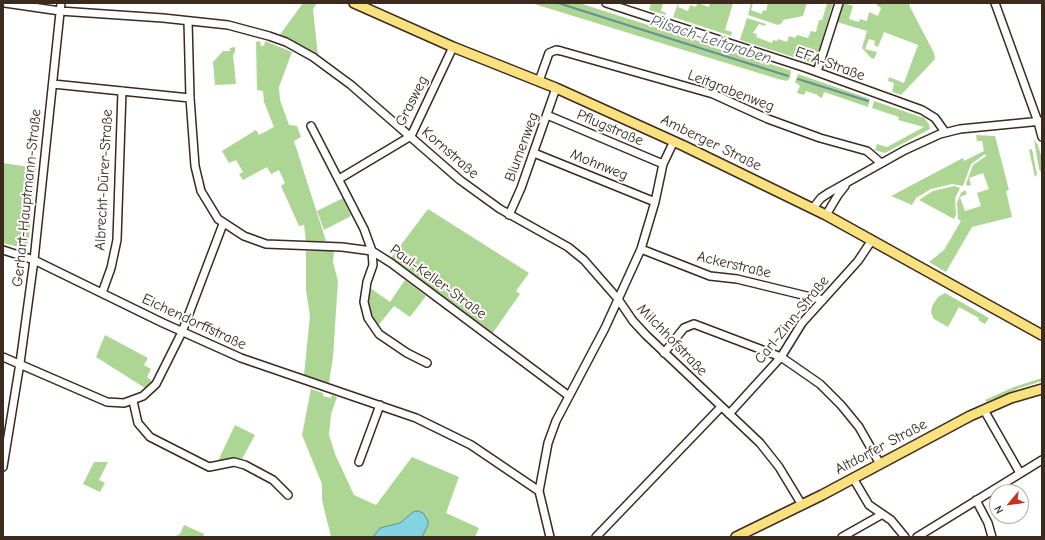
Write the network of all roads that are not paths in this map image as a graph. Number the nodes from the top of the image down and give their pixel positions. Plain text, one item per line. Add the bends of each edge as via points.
1 (5, 3) edge
2 (61, 3) edge
3 (354, 3) edge
4 (606, 3) edge
5 (839, 3) edge
6 (995, 3) edge
7 (60, 11) junction
8 (188, 21) junction
9 (453, 47) junction
10 (817, 72) junction
11 (539, 81) junction
12 (53, 84) junction
13 (556, 88) junction
14 (122, 91) junction
15 (190, 98) junction
16 (547, 116) junction
17 (1040, 121) edge
18 (311, 126) dead end
19 (945, 132) junction
20 (411, 136) junction
21 (1042, 137) edge
22 (674, 141) junction
23 (534, 153) junction
24 (881, 163) junction
25 (663, 164) junction
26 (856, 177) junction
27 (339, 179) junction
28 (655, 202) junction
29 (812, 208) junction
30 (509, 215) junction
31 (826, 215) junction
32 (223, 224) junction
33 (872, 240) junction
34 (640, 249) junction
35 (3, 250) edge
36 (372, 251) junction
37 (34, 260) junction
38 (102, 293) junction
39 (618, 299) junction
40 (823, 300) junction
41 (182, 332) junction
42 (1042, 335) edge
43 (664, 353) junction
44 (3, 357) edge
45 (781, 357) junction
46 (20, 363) junction
47 (427, 363) dead end
48 (1042, 389) edge
49 (569, 396) junction
50 (133, 401) junction
51 (380, 405) junction
52 (721, 407) junction
53 (984, 410) junction
54 (729, 414) junction
55 (1042, 460) edge
56 (359, 462) dead end
57 (880, 464) junction
58 (3, 467) edge
59 (1020, 473) junction
60 (853, 478) junction
61 (539, 491) junction
62 (288, 495) dead end
63 (976, 500) junction
64 (802, 506) junction
65 (881, 515) junction
66 (550, 537) edge
67 (596, 537) edge
68 (736, 537) edge
69 (842, 537) edge
70 (905, 537) edge
71 (917, 537) edge
72 (992, 537) edge

1 - 7 street, Kornstraße
2 - 7 street, Gerhart-Hauptmann-Straße
3 - 9 main road, Amberger Straße
4 - 10 street, EFA-Straße
5 - 10 street
6 - 17 street
7 - 8 street, Kornstraße
7 - 12 street, Gerhart-Hauptmann-Straße
8 - 15 street, Paul-Keller-Straße
8 - 20 street, Kornstraße via 233,26 286,42 334,72
9 - 11 main road, Amberger Straße
9 - 20 street, Grasweg
10 - 19 street, EFA-Straße via 925,112 935,118
11 - 13 main road, Amberger Straße
11 - 24 street, Leitgrabenweg via 549,53 561,51 713,94 768,119 820,138 867,151
12 - 14 street
12 - 37 street, Gerhart-Hauptmann-Straße
13 - 16 street, Blumenweg
13 - 22 main road, Amberger Straße
14 - 15 street
14 - 38 street, Albrecht-Dürer-Straße via 117,233 111,268
15 - 32 street, Paul-Keller-Straße via 197,178 205,200
16 - 23 street, Blumenweg
16 - 25 street, Pflugstraße
17 - 19 street
17 - 21 street
18 - 27 street
19 - 24 street
20 - 27 street, Grasweg
20 - 30 street, Kornstraße via 460,180
22 - 25 street, Milchhofstraße
22 - 29 main road, Amberger Straße
23 - 28 street, Mohnweg
23 - 30 street, Blumenweg
24 - 26 street
25 - 28 street, Milchhofstraße
26 - 29 street via 824,196
26 - 31 street via 839,192
27 - 36 street
28 - 34 street, Milchhofstraße
29 - 31 main road, Amberger Straße
30 - 39 street, Kornstraße via 576,253
31 - 33 main road, Amberger Straße
32 - 36 street, Paul-Keller-Straße via 244,236 266,244 342,247
32 - 41 street
33 - 40 street, Carl-Zinn-Straße via 858,261
33 - 42 main road, Amberger Straße
34 - 39 street, Milchhofstraße
34 - 40 street, Ackerstraße via 710,276 737,279
35 - 37 street, Eichendorffstraße
36 - 47 street via 373,265 364,302 368,318 374,329 386,339
36 - 49 street, Paul-Keller-Straße
37 - 38 street, Eichendorffstraße
37 - 46 street, Gerhart-Hauptmann-Straße
38 - 41 street, Eichendorffstraße
39 - 43 street, Milchhofstraße via 633,321
39 - 49 street
40 - 45 street, Carl-Zinn-Straße via 802,323
41 - 50 street via 156,384
41 - 51 street, Eichendorffstraße via 241,358
43 - 45 street via 684,328 694,324
43 - 52 street, Milchhofstraße
44 - 46 street
45 - 54 street, Carl-Zinn-Straße
45 - 57 street via 820,384 841,404 859,428
46 - 50 street via 98,400 114,403
46 - 58 street, Gerhart-Hauptmann-Straße
48 - 53 main road, Altdorfer Straße via 1011,398
49 - 61 street via 550,438
50 - 62 street via 138,423 144,433 154,440 209,467 234,462 245,465 273,480
51 - 56 street
51 - 61 street, Eichendorffstraße via 453,435
52 - 54 street, Milchhofstraße
52 - 67 street
53 - 57 main road, Altdorfer Straße
53 - 59 street
54 - 64 street, Milchhofstraße via 756,438 769,454
55 - 59 street
57 - 60 main road, Altdorfer Straße
59 - 63 street
60 - 64 main road, Altdorfer Straße
60 - 65 street via 869,505
61 - 66 street
63 - 71 street
63 - 72 street
64 - 68 main road, Altdorfer Straße
65 - 69 street
65 - 70 street via 894,524

